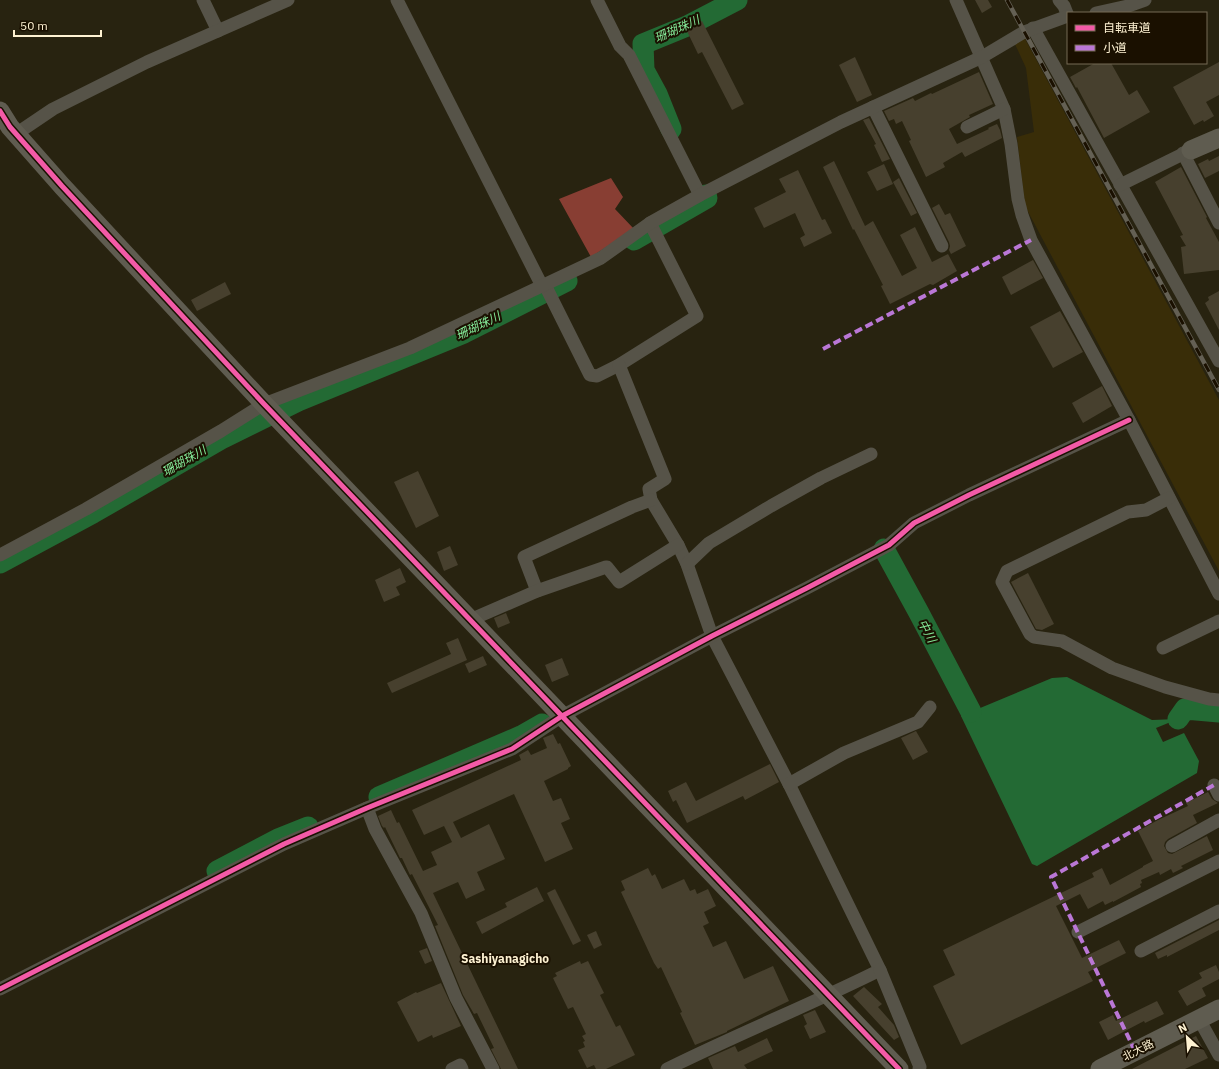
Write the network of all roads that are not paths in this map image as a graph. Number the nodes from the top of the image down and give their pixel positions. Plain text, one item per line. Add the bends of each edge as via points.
1 (203, 0) edge
2 (288, 0) edge
3 (398, 0) edge
4 (597, 0) edge
5 (956, 0) edge
6 (1059, 0) edge
7 (1145, 0) edge
8 (1101, 12) edge
9 (1067, 14) edge
10 (1067, 16) edge
11 (1033, 28) junction
12 (218, 31) junction
13 (982, 57) junction
14 (873, 107) junction
15 (1004, 109) junction
16 (0, 111) edge
17 (967, 127) dead end
18 (9, 131) edge
19 (1219, 138) edge
20 (1187, 152) junction
21 (1120, 184) junction
22 (700, 196) junction
23 (650, 223) junction
24 (1219, 223) edge
25 (942, 246) dead end
26 (543, 285) junction
27 (1219, 361) edge
28 (619, 365) junction
29 (264, 404) junction
30 (1129, 420) junction
31 (871, 454) dead end
32 (1169, 498) junction
33 (651, 500) junction
34 (678, 545) junction
35 (0, 555) edge
36 (687, 564) junction
37 (537, 591) junction
38 (1219, 594) edge
39 (470, 620) junction
40 (1219, 621) edge
41 (712, 636) junction
42 (1163, 648) dead end
43 (1219, 700) edge
44 (930, 707) dead end
45 (562, 716) junction
46 (788, 784) junction
47 (367, 808) junction
48 (1219, 820) edge
49 (1172, 846) dead end
50 (1219, 861) edge
51 (1219, 912) edge
52 (1078, 932) dead end
53 (1141, 951) dead end
54 (880, 970) junction
55 (0, 989) edge
56 (829, 995) junction
57 (1219, 1009) edge
58 (1199, 1019) junction
59 (1219, 1055) edge
60 (452, 1069) edge
61 (462, 1069) edge
62 (493, 1069) edge
63 (666, 1069) edge
64 (899, 1069) edge
65 (919, 1069) edge
66 (1100, 1069) edge

1 - 12 street
2 - 12 street
3 - 26 street
4 - 22 street via 620,46 629,55
5 - 13 street
6 - 9 street
7 - 8 street
10 - 11 street
11 - 13 street
11 - 21 street
12 - 18 street via 147,62
13 - 14 street
13 - 15 street
14 - 22 street
14 - 25 street
15 - 17 street
15 - 30 street via 1018,199 1031,240
16 - 18 street
18 - 29 street
19 - 20 street
20 - 21 street
20 - 24 street
21 - 27 street
22 - 23 street
23 - 26 street via 601,258
23 - 28 street via 697,316
26 - 28 street via 590,375 597,376
26 - 29 street via 410,348
28 - 33 street via 665,479 649,489
29 - 35 street via 86,509
29 - 39 street
30 - 32 street
30 - 41 street via 914,523 889,545
31 - 36 street via 821,478 709,543
32 - 38 street
32 - 43 street via 1146,510 1128,512 1007,571 1002,582 1034,637 1062,641 1112,668 1165,687
33 - 34 street
33 - 37 street via 524,557
34 - 36 street
34 - 37 street via 619,582 606,567
36 - 41 street
37 - 39 street
39 - 45 street
40 - 42 street
41 - 45 street
41 - 46 street
44 - 46 street via 918,722 844,754
45 - 47 street via 512,749
45 - 56 street
46 - 54 street
47 - 55 street via 284,844
47 - 62 street via 375,829 421,913 456,998
48 - 49 street
50 - 52 street
51 - 53 street
54 - 56 street
54 - 65 street
56 - 63 street
56 - 64 street
57 - 58 street, 北大路
58 - 59 street
58 - 66 street, 北大路
60 - 61 street via 460,1065

